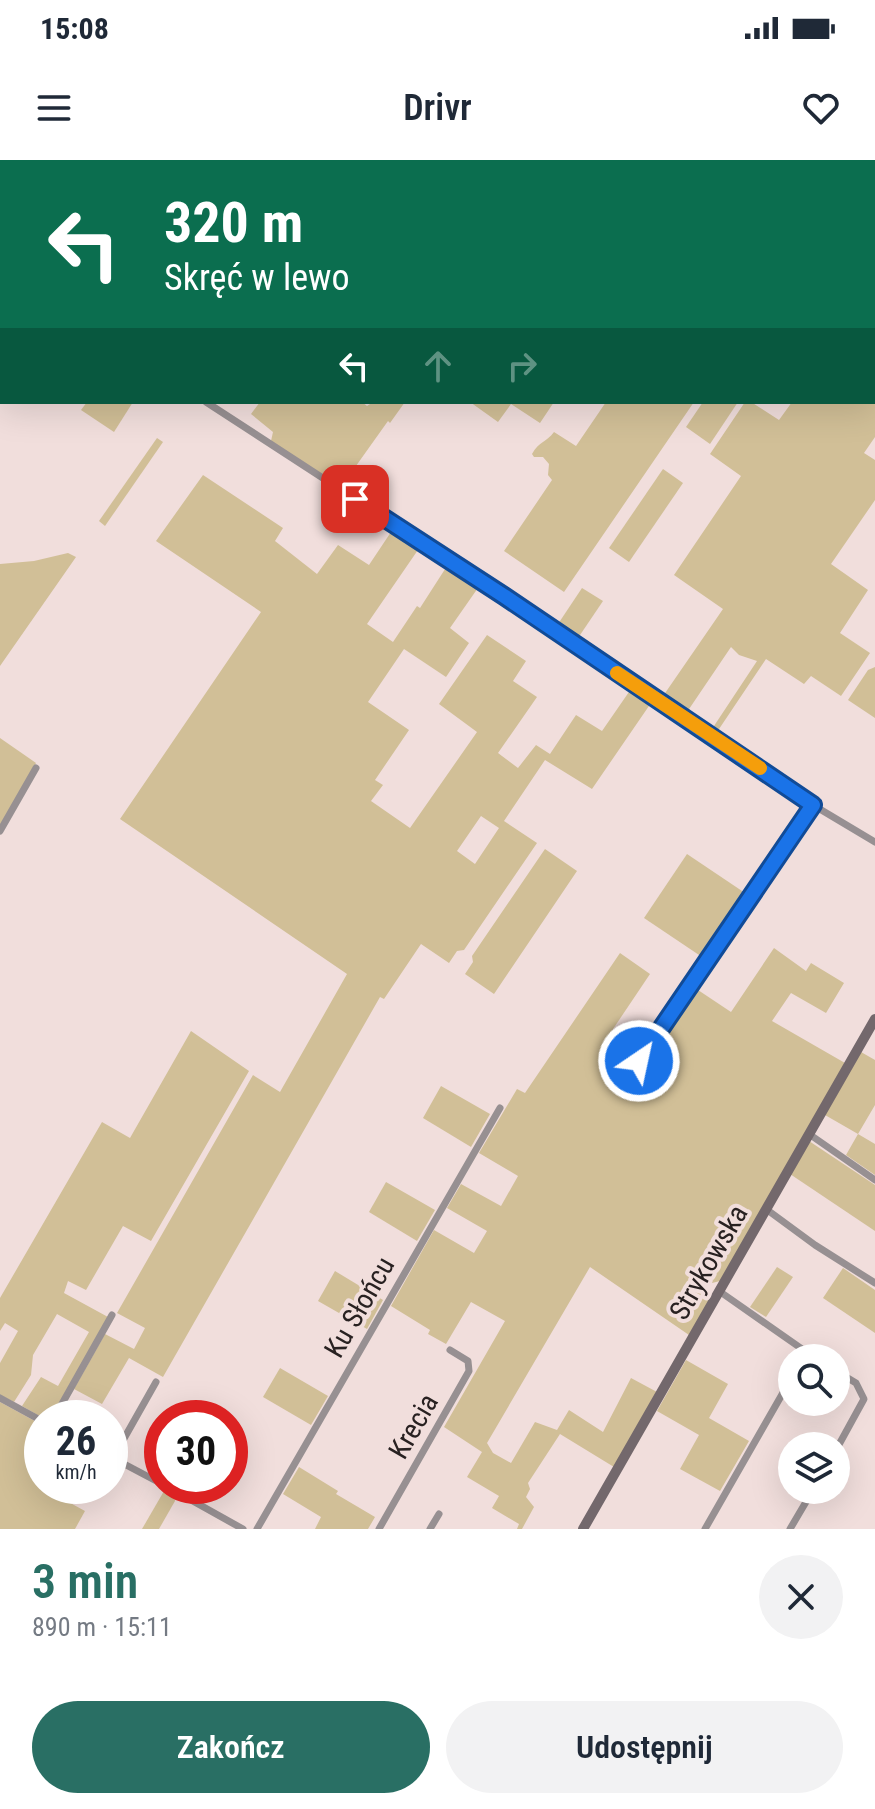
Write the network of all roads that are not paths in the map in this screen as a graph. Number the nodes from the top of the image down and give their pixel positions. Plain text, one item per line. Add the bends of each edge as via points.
1 (209, 404) edge
2 (36, 768) dead end
3 (813, 805) junction
4 (0, 831) edge
5 (875, 842) edge
6 (875, 1019) edge
7 (639, 1061) dead end
8 (500, 1108) dead end
9 (809, 1134) junction
10 (875, 1180) edge
11 (766, 1209) junction
12 (875, 1283) edge
13 (719, 1291) junction
14 (112, 1315) dead end
15 (794, 1344) edge
16 (450, 1350) dead end
17 (850, 1379) edge
18 (156, 1382) dead end
19 (0, 1398) edge
20 (64, 1400) edge
21 (778, 1401) edge
22 (24, 1411) edge
23 (128, 1429) edge
24 (846, 1432) edge
25 (198, 1504) edge
26 (805, 1504) edge
27 (439, 1514) dead end
28 (243, 1529) edge
29 (257, 1529) edge
30 (379, 1529) edge
31 (430, 1529) edge
32 (583, 1529) edge
33 (705, 1529) edge
34 (790, 1529) edge

1 - 3 street
2 - 4 street
3 - 5 street
3 - 7 street
6 - 9 street, Strykowska
8 - 29 street, Ku Słońcu
9 - 10 street
9 - 11 street, Strykowska
11 - 12 street
11 - 13 street, Strykowska
13 - 15 street
13 - 32 street, Strykowska
14 - 20 street
16 - 30 street, Krecia via 468,1361 469,1371
17 - 24 street via 864,1399
18 - 23 street
19 - 22 street
21 - 33 street
25 - 28 street
26 - 34 street
27 - 31 street

